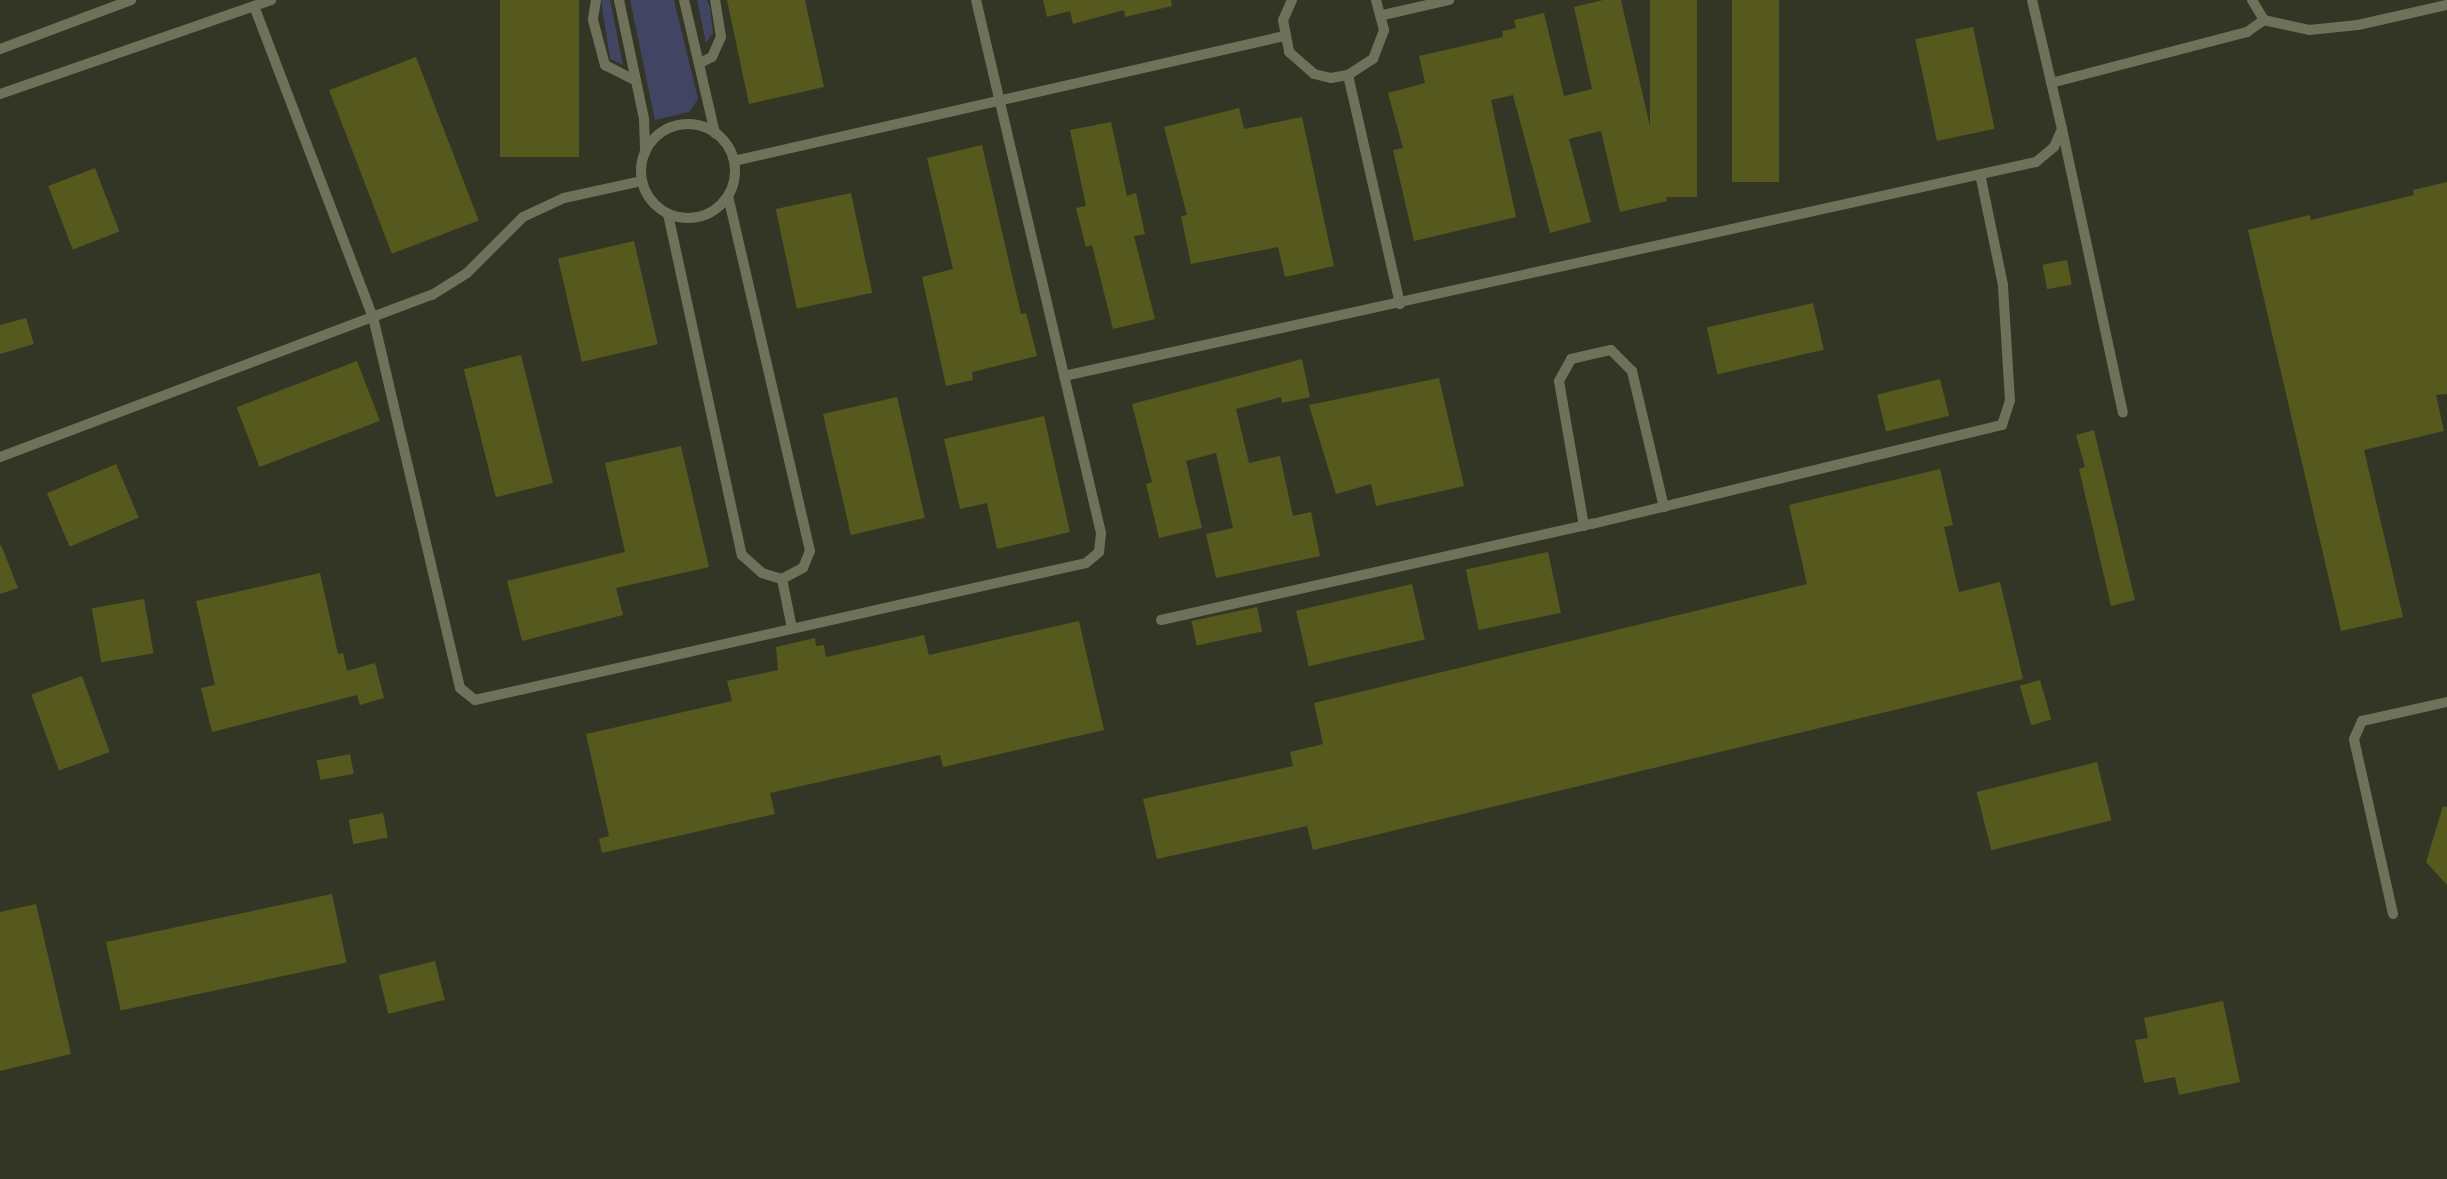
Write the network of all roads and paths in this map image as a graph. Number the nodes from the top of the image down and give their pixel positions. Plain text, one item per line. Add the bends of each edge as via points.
1 (131, 0) edge
2 (271, 0) edge
3 (596, 0) edge
4 (619, 0) edge
5 (684, 0) edge
6 (715, 0) edge
7 (976, 0) edge
8 (1292, 0) edge
9 (1376, 0) edge
10 (1449, 0) edge
11 (2032, 0) edge
12 (2252, 0) edge
13 (2447, 5) edge
14 (254, 6) junction
15 (1383, 15) junction
16 (2264, 20) junction
17 (1284, 36) junction
18 (0, 49) edge
19 (700, 63) junction
20 (1348, 75) junction
21 (636, 81) junction
22 (2051, 83) junction
23 (0, 94) edge
24 (998, 101) junction
25 (2062, 129) junction
26 (715, 133) junction
27 (645, 153) junction
28 (734, 162) junction
29 (1980, 174) junction
30 (642, 181) junction
31 (728, 196) junction
32 (668, 214) junction
33 (1400, 304) junction
34 (373, 317) junction
35 (1064, 376) junction
36 (2123, 413) dead end
37 (0, 457) edge
38 (1664, 507) junction
39 (1584, 526) junction
40 (782, 579) junction
41 (1161, 620) dead end
42 (792, 628) junction
43 (2447, 702) edge
44 (2393, 914) dead end

1 - 18 lane
2 - 14 lane
3 - 21 lane via 593,20 605,65
4 - 21 lane
5 - 19 lane
6 - 19 lane via 721,37 712,57
7 - 24 lane
8 - 17 lane via 1283,20
9 - 15 lane
10 - 15 lane
11 - 22 lane
12 - 16 lane
13 - 16 lane via 2358,25 2309,30
14 - 23 lane
14 - 34 lane
15 - 20 lane via 1384,30 1373,58
16 - 22 lane via 2247,32
17 - 20 lane via 1289,52 1307,69 1331,78
17 - 24 lane
19 - 26 lane
20 - 33 lane
21 - 27 lane
22 - 25 lane
24 - 28 lane
24 - 35 lane
25 - 29 lane via 2054,147 2036,162
25 - 36 lane
26 - 27 lane via 696,125 675,126 657,137
26 - 28 lane
27 - 30 lane
28 - 31 lane
29 - 33 lane
29 - 38 lane via 2003,285 2010,401 2002,425
30 - 32 lane via 652,200
30 - 34 lane via 564,198 523,217 467,273 432,295
31 - 32 lane via 708,214 681,218
31 - 40 lane via 810,551 803,568
32 - 40 lane via 742,555 762,573
33 - 35 lane
34 - 37 lane
34 - 42 lane via 460,688 475,700
35 - 42 lane via 1101,533 1099,552 1086,563
38 - 39 lane
38 - 39 lane via 1632,371 1611,350 1571,359 1559,381
39 - 41 lane
40 - 42 lane
43 - 44 lane via 2362,721 2354,738

